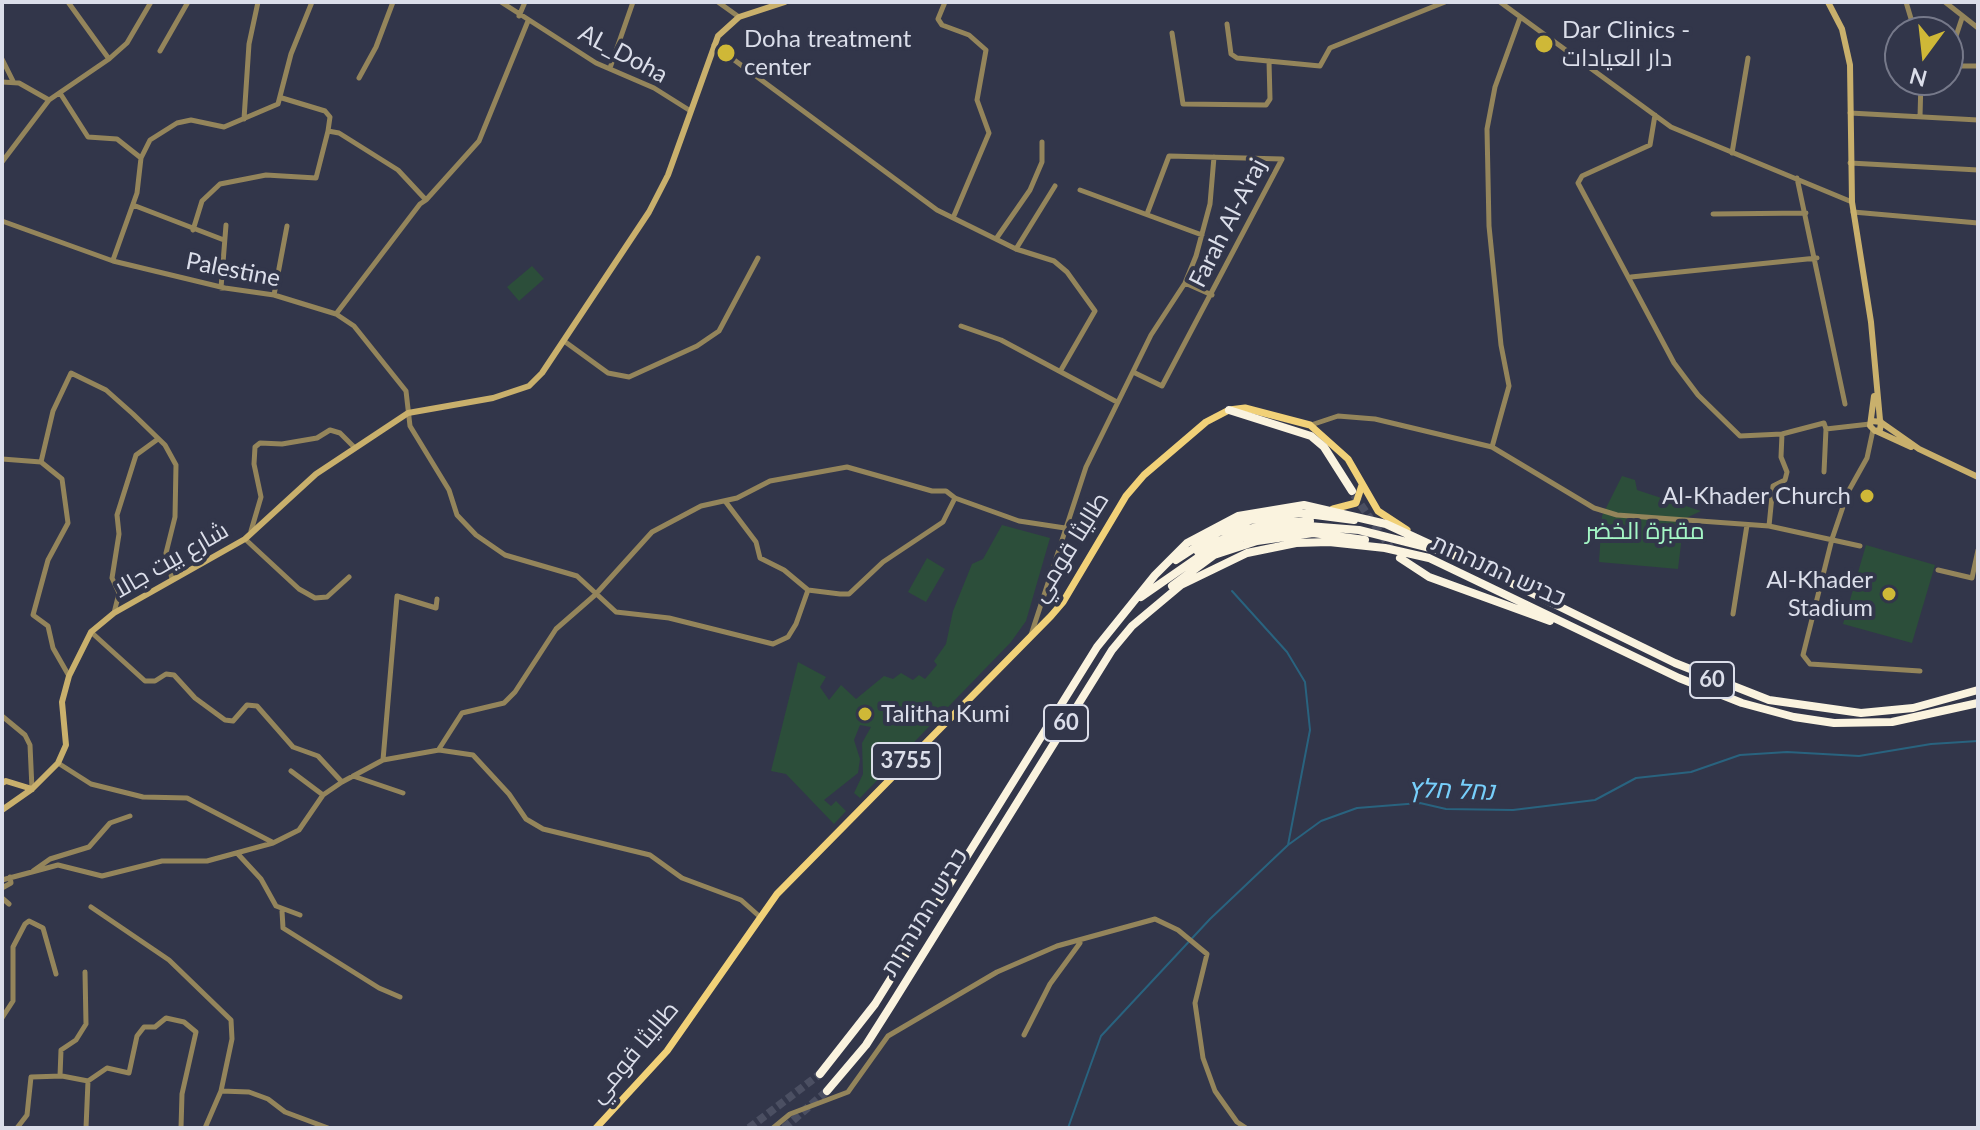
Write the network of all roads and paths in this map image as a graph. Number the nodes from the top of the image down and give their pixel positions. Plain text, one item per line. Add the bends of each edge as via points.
1 (68, 2) edge
2 (151, 2) edge
3 (188, 2) edge
4 (258, 2) edge
5 (312, 2) edge
6 (393, 2) edge
7 (501, 2) edge
8 (525, 2) edge
9 (633, 2) edge
10 (718, 2) edge
11 (945, 2) edge
12 (1445, 2) edge
13 (1500, 2) edge
14 (1828, 2) edge
15 (1945, 2) edge
16 (781, 3) edge
17 (519, 16) junction
18 (1960, 16) edge
19 (739, 17) junction
20 (1520, 18) junction
21 (528, 21) junction
22 (1227, 24) dead end
23 (1172, 33) dead end
24 (714, 45) junction
25 (160, 51) dead end
26 (1748, 58) dead end
27 (2, 59) edge
28 (109, 59) junction
29 (1269, 61) junction
30 (610, 68) junction
31 (359, 78) dead end
32 (13, 81) junction
33 (2, 82) edge
34 (60, 93) junction
35 (1921, 96) edge
36 (282, 98) junction
37 (49, 100) junction
38 (689, 110) junction
39 (1850, 113) junction
40 (1655, 115) junction
41 (1920, 117) junction
42 (244, 119) junction
43 (1978, 120) edge
44 (328, 131) junction
45 (1042, 142) dead end
46 (1732, 153) junction
47 (1214, 157) junction
48 (141, 158) junction
49 (2, 162) edge
50 (1849, 163) junction
51 (1978, 170) edge
52 (1797, 177) junction
53 (1055, 186) dead end
54 (1080, 190) dead end
55 (426, 200) junction
56 (1852, 202) junction
57 (133, 205) junction
58 (1853, 212) junction
59 (1806, 213) junction
60 (1147, 214) junction
61 (1713, 214) dead end
62 (953, 218) junction
63 (2, 221) edge
64 (1978, 223) edge
65 (226, 225) dead end
66 (287, 226) dead end
67 (193, 230) junction
68 (1202, 235) junction
69 (996, 239) junction
70 (224, 240) junction
71 (1016, 249) junction
72 (758, 258) dead end
73 (1817, 258) junction
74 (113, 261) junction
75 (1630, 277) junction
76 (1185, 283) junction
77 (221, 288) junction
78 (274, 295) junction
79 (1212, 295) junction
80 (336, 314) junction
81 (961, 326) dead end
82 (564, 341) junction
83 (1061, 370) junction
84 (1133, 372) junction
85 (1117, 402) junction
86 (1845, 404) dead end
87 (1229, 410) junction
88 (408, 413) junction
89 (1310, 425) junction
90 (1875, 425) junction
91 (1826, 429) junction
92 (1782, 434) junction
93 (158, 439) junction
94 (354, 447) junction
95 (1492, 447) junction
96 (2, 459) edge
97 (41, 462) junction
98 (1824, 472) dead end
99 (1978, 479) edge
100 (1362, 483) junction
101 (1352, 491) tunnel mouth
102 (955, 498) junction
103 (725, 501) junction
104 (1333, 509) junction
105 (1747, 525) junction
106 (1769, 526) junction
107 (1065, 528) junction
108 (247, 536) junction
109 (1236, 537) junction
110 (1832, 539) junction
111 (1436, 544) junction
112 (1860, 546) dead end
113 (1978, 550) edge
114 (1400, 558) tunnel mouth
115 (1466, 561) junction
116 (1938, 570) dead end
117 (349, 577) dead end
118 (1972, 578) junction
119 (172, 579) junction
120 (1978, 584) edge
121 (808, 590) junction
122 (595, 595) junction
123 (437, 599) dead end
124 (1133, 602) junction
125 (114, 613) junction
126 (1733, 614) dead end
127 (91, 632) junction
128 (1030, 639) junction
129 (1604, 643) junction
130 (1920, 671) dead end
131 (69, 676) junction
132 (1978, 690) edge
133 (1978, 703) edge
134 (2, 716) edge
135 (439, 750) junction
136 (383, 760) junction
137 (58, 763) junction
138 (291, 771) dead end
139 (353, 776) junction
140 (342, 782) junction
141 (2, 783) edge
142 (32, 789) junction
143 (403, 793) dead end
144 (323, 795) junction
145 (2, 810) edge
146 (130, 816) dead end
147 (273, 843) junction
148 (237, 853) junction
149 (32, 871) junction
150 (10, 877) junction
151 (2, 880) edge
152 (2, 888) edge
153 (2, 898) edge
154 (9, 904) dead end
155 (91, 907) dead end
156 (282, 911) junction
157 (300, 915) dead end
158 (759, 916) junction
159 (1081, 942) junction
160 (85, 972) dead end
161 (56, 974) dead end
162 (400, 997) dead end
163 (2, 1018) edge
164 (1024, 1035) dead end
165 (820, 1074) tunnel mouth
166 (60, 1076) junction
167 (88, 1081) junction
168 (221, 1091) junction
169 (827, 1091) tunnel mouth
170 (17, 1128) edge
171 (86, 1128) edge
172 (181, 1128) edge
173 (205, 1128) edge
174 (328, 1128) edge
175 (596, 1128) edge
176 (773, 1128) edge
177 (1246, 1128) edge

1 - 28 street
2 - 28 street via 127,43
3 - 25 street
4 - 42 street
5 - 36 street via 291,54
6 - 31 street
7 - 17 street, AL_Doha
8 - 17 street
9 - 30 street
10 - 19 street
11 - 62 street via 938,19 942,25 969,35 986,50 977,100 989,133
12 - 29 street via 1330,48 1320,66
13 - 20 street
14 - 39 street via 1847,47
15 - 18 street
16 - 19 street
17 - 21 street, AL_Doha
19 - 24 street
20 - 40 street
20 - 95 street via 1495,87 1487,129 1489,226 1509,386
21 - 30 street, AL_Doha
21 - 55 street via 479,141
22 - 29 street via 1231,54
23 - 29 street via 1183,104 1266,105
24 - 38 street
24 - 62 street via 880,171
26 - 46 street
27 - 32 street
28 - 34 street
30 - 38 street, AL_Doha
32 - 33 street
32 - 37 street
34 - 37 street
34 - 48 street via 88,137 117,139
35 - 41 street
36 - 42 street
36 - 44 street via 325,111 330,117
37 - 49 street
38 - 82 street via 668,175 649,212
39 - 41 street
39 - 50 street
40 - 46 street via 1702,143
40 - 75 street via 1650,145 1582,176 1578,183
41 - 43 street
42 - 48 street via 224,127 191,120 177,123 153,137
44 - 55 street via 398,170
44 - 67 street via 316,178 266,175 220,184 202,201
45 - 69 street via 1042,162 1030,190
46 - 52 street
47 - 60 street, Farah Al-A'raj via 1169,156
47 - 68 street
47 - 79 street, Farah Al-A'raj via 1282,159
48 - 57 street
50 - 51 street
50 - 56 street
52 - 56 street
52 - 59 street
53 - 71 street
54 - 60 street
55 - 80 street
56 - 58 street
57 - 67 street
57 - 74 street
58 - 64 street
58 - 90 street via 1875,376
59 - 61 street
59 - 73 street
60 - 68 street
62 - 69 street
63 - 74 street, Palestine
65 - 70 street
66 - 78 street
67 - 70 street
68 - 76 street
69 - 71 street
70 - 77 street
71 - 83 street via 1054,261 1095,308
72 - 82 street via 719,331 629,377 608,373
73 - 75 street
73 - 86 street
74 - 77 street, Palestine
75 - 92 street via 1674,363 1709,408 1740,436
76 - 79 street
76 - 84 street
77 - 78 street, Palestine
78 - 80 street, Palestine
79 - 84 street, Farah Al-A'raj via 1162,386
80 - 88 street, Palestine via 354,326 394,372 406,391
81 - 83 street
82 - 88 street via 529,386
83 - 85 street
84 - 85 street
85 - 107 street
87 - 89 main road via 1254,409
87 - 101 highway via 1311,436
87 - 128 main road, طاليثا قومي / 3755 via 1206,422 1144,475 1063,602
88 - 94 street, شارع بيت جالا
88 - 122 street, Palestine via 457,515 476,535 505,555 577,576
89 - 95 street via 1350,416
89 - 100 main road via 1348,459
90 - 91 street
90 - 99 street
90 - 110 street via 1867,458
91 - 92 street via 1824,423
91 - 98 street
92 - 106 street via 1787,472 1785,480 1773,486
93 - 97 street via 106,390 71,373 53,411
93 - 119 street via 171,454 178,477 166,553
93 - 125 street via 136,455 117,515 112,578 119,593
94 - 108 street, شارع بيت جالا
94 - 108 street via 330,430 317,438 255,447 261,497
95 - 105 street via 1602,512
96 - 97 street
97 - 131 street via 62,479 68,516 48,560 33,615 48,626
100 - 104 main road via 1356,503
100 - 111 main road via 1383,516
102 - 103 street via 946,491 847,467 770,481
102 - 107 street via 1019,521
102 - 121 street via 943,522 883,562 849,594
103 - 121 street via 756,542 760,558
103 - 122 street via 701,506 652,532
104 - 109 highway, 60 via 1292,506 1257,511
104 - 111 highway, 60
105 - 106 street
105 - 126 street
106 - 110 street
107 - 128 street
108 - 117 street via 299,589 315,598 327,597
108 - 119 street, شارع بيت جالا
109 - 111 highway, 60 via 1277,523 1334,522
109 - 115 highway, 60 via 1334,527 1389,535
109 - 124 highway, 60
109 - 124 highway, 60 via 1187,551
109 - 129 highway, כביש המנהרות / 60 via 1327,534 1374,541 1489,584
109 - 169 highway, כביש המנהרות / 60 via 1187,572 1132,626 1086,688 866,1045
110 - 112 street
110 - 130 street via 1803,655 1810,664
111 - 115 highway, 60
113 - 118 street
114 - 129 highway via 1429,577
115 - 132 highway, כביש המנהרות / 60 via 1675,663 1769,700 1861,713 1913,708
116 - 118 street
118 - 120 street
119 - 125 street, شارع بيت جالا
121 - 122 street, Palestine via 788,637 773,644 669,618 616,612
122 - 135 street via 556,629 504,703 462,713
123 - 136 street via 436,608 397,596
124 - 165 highway, כביש המנהרות / 60 via 1111,627 875,1004
125 - 127 street, شارع بيت جالا
127 - 131 street, شارع بيت جالا
127 - 140 street via 145,681 174,675 225,720 233,721 247,705 257,706 293,747 318,756
128 - 158 main road, طاليثا قومي / 3755 via 855,811
129 - 133 highway, כביש המנהרות / 60 via 1710,691 1794,717 1892,722
131 - 137 street, شارع بيت جالا via 62,702 66,745
134 - 142 street via 30,745
135 - 136 street
135 - 158 street via 473,755 526,819 543,829 650,855 682,878 741,900
136 - 139 street
137 - 142 street
137 - 147 street via 91,784 143,797 187,798
138 - 144 street
139 - 140 street
139 - 143 street
140 - 144 street
141 - 142 street
142 - 145 street
144 - 147 street via 299,830
146 - 149 street via 110,823 89,847 50,859
147 - 148 street
148 - 149 street via 207,861 162,861 102,876 58,865
148 - 156 street
149 - 150 street
150 - 151 street
150 - 152 street via 11,883
153 - 154 street
155 - 168 street via 169,960 231,1020
156 - 157 street
156 - 162 street via 283,928
158 - 175 main road, طاليثا قومي / 3755 via 667,1051
159 - 164 street via 1050,984
159 - 176 street via 1057,946 997,972 892,1033 848,1092 790,1114
159 - 177 street via 1155,919 1207,954 1195,1003 1203,1058 1215,1091
160 - 166 street via 86,1024 61,1050
161 - 163 street via 43,928 29,921 13,947 13,1001
166 - 167 street
166 - 170 street via 31,1077 27,1115
167 - 171 street
167 - 172 street via 107,1068 133,1070 137,1036 144,1027 155,1027 166,1018 184,1022 196,1032 182,1094
168 - 173 street
168 - 174 street via 249,1092

